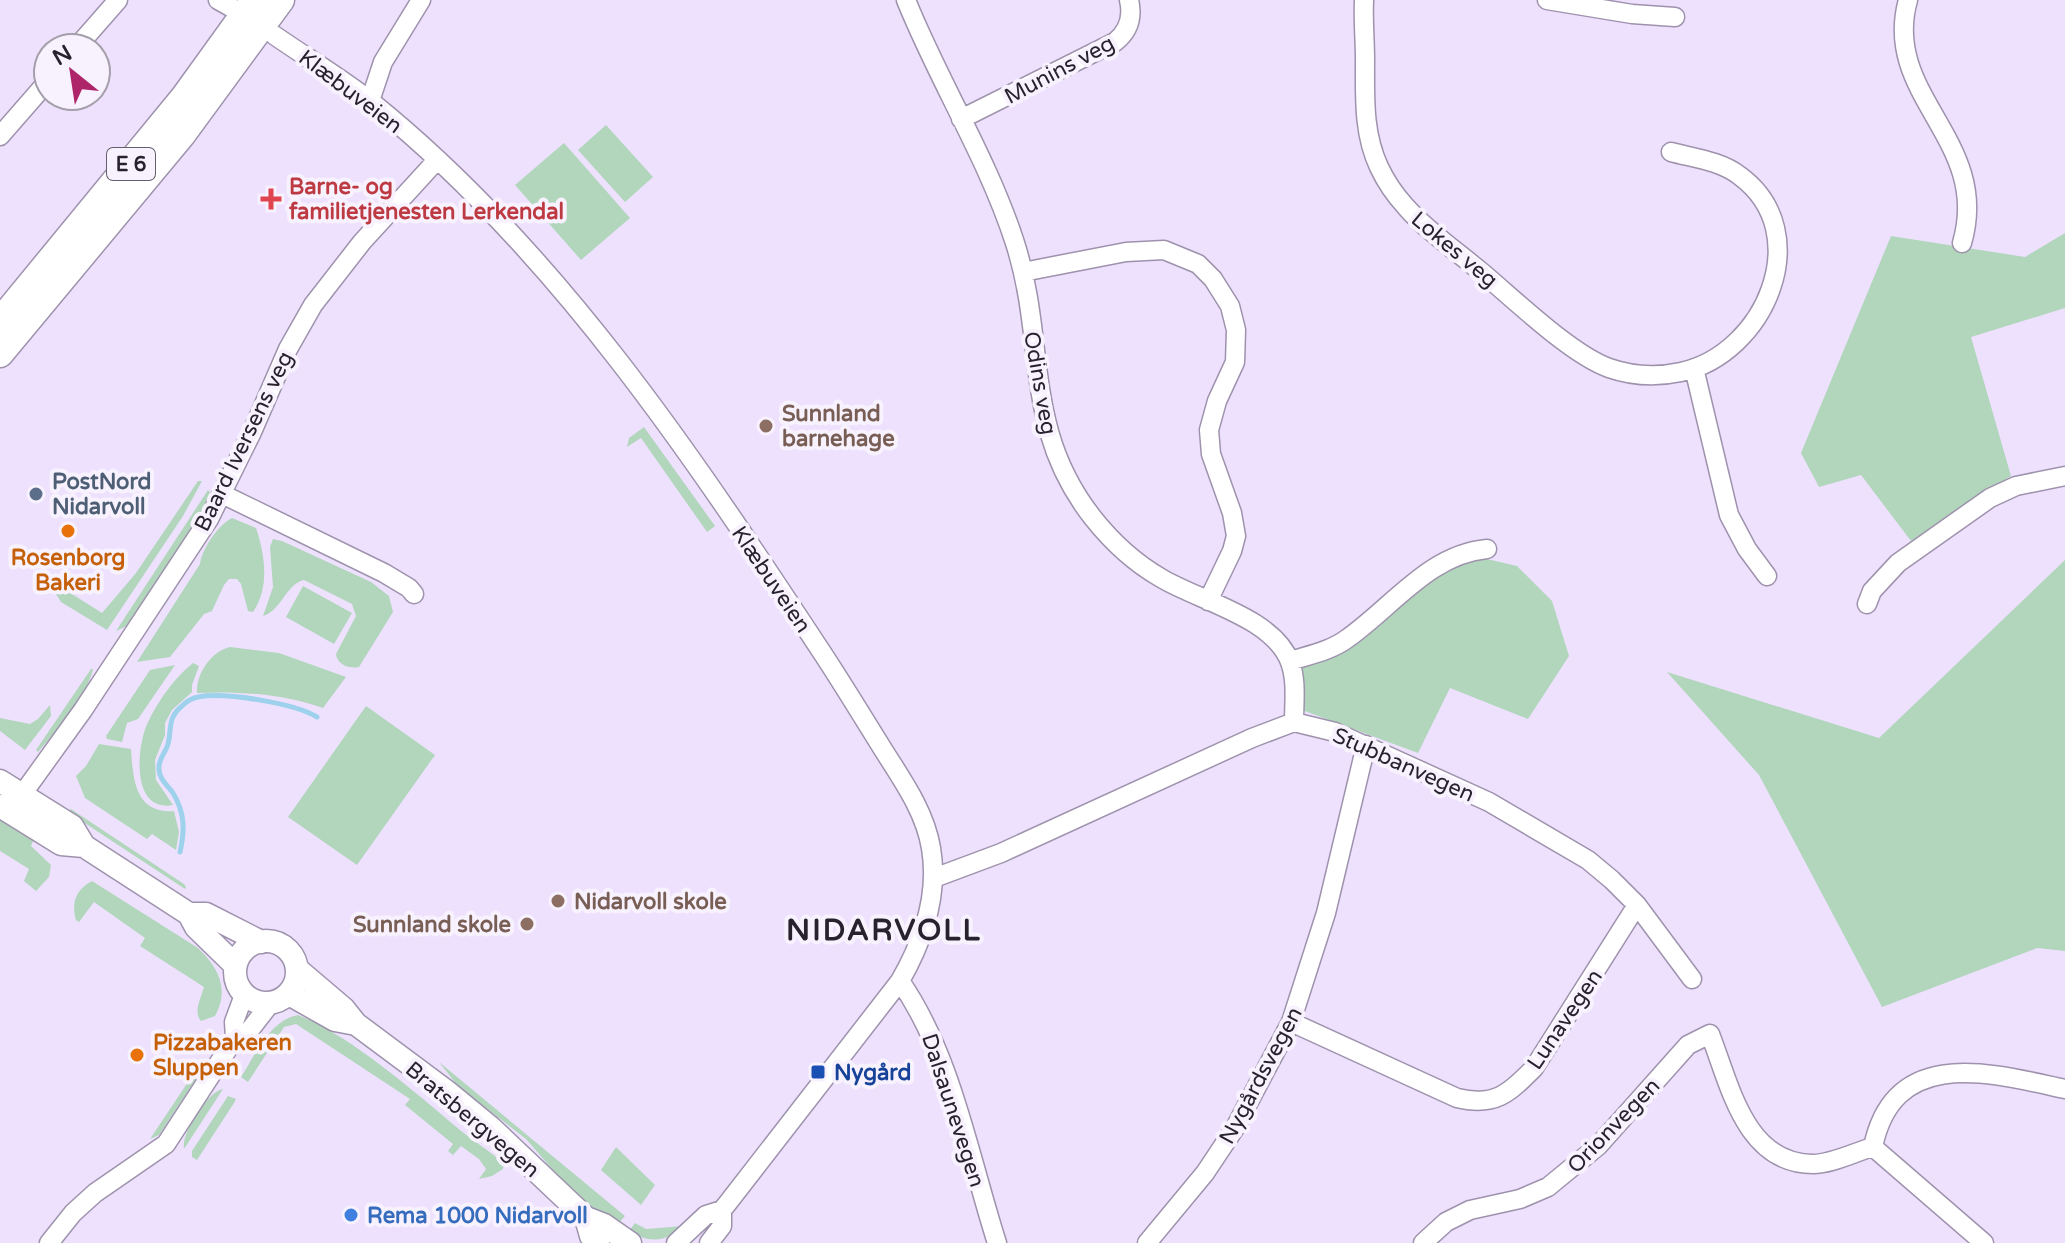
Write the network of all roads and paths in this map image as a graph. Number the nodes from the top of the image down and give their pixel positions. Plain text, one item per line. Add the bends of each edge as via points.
1 (118, 0) edge
2 (281, 0) edge
3 (421, 0) edge
4 (906, 0) edge
5 (1129, 0) edge
6 (1364, 0) edge
7 (1547, 0) edge
8 (1908, 0) edge
9 (235, 3) edge
10 (1675, 17) dead end
11 (90, 32) edge
12 (274, 35) dead end
13 (32, 98) edge
14 (370, 101) junction
15 (961, 119) junction
16 (2, 130) edge
17 (1671, 152) dead end
18 (437, 160) junction
19 (1962, 243) dead end
20 (1023, 272) junction
21 (0, 321) edge
22 (0, 354) edge
23 (1694, 368) junction
24 (2065, 476) edge
25 (222, 494) junction
26 (1487, 549) dead end
27 (1767, 576) dead end
28 (414, 594) dead end
29 (1208, 601) junction
30 (1867, 604) dead end
31 (1290, 661) junction
32 (1294, 722) junction
33 (1366, 745) junction
34 (0, 781) edge
35 (10, 804) edge
36 (934, 878) junction
37 (1637, 905) junction
38 (189, 914) junction
39 (261, 942) junction
40 (235, 965) junction
41 (297, 969) junction
42 (1692, 979) dead end
43 (900, 981) junction
44 (244, 995) junction
45 (279, 999) junction
46 (1291, 1022) junction
47 (356, 1024) junction
48 (235, 1038) junction
49 (2065, 1089) edge
50 (1873, 1147) junction
51 (722, 1210) junction
52 (586, 1218) junction
53 (49, 1243) edge
54 (598, 1243) edge
55 (630, 1243) edge
56 (676, 1243) edge
57 (709, 1243) edge
58 (997, 1243) edge
59 (1147, 1243) edge
60 (1423, 1243) edge
61 (1984, 1243) edge

1 - 11 street
2 - 22 highway, E 6 via 182,135
3 - 14 street via 383,62
4 - 15 street, Odins veg
5 - 15 street, Munins veg via 1129,23 1115,42
6 - 23 street, Lokes veg via 1367,127 1378,165 1405,207 1598,363 1640,375
7 - 10 street
8 - 19 street via 1906,58 1952,144 1963,177
9 - 21 highway, E 6 via 184,97
12 - 14 street, Klæbuveien
13 - 16 street
14 - 18 street, Klæbuveien
15 - 20 street, Odins veg via 1001,205
17 - 23 street, Lokes veg via 1741,177 1768,209 1778,246 1774,282 1755,321 1729,349
18 - 25 street, Baard Iversens veg via 313,305
18 - 36 street, Klæbuveien via 590,326 730,514 913,799 931,846
20 - 29 street, Odins veg via 1044,418 1069,484 1100,527 1129,555
20 - 29 street via 1164,250 1198,264 1225,297 1236,330 1236,358 1212,414 1209,438 1236,536
23 - 27 street via 1725,504
24 - 30 street via 2016,486 1990,498 1898,563 1877,583
25 - 28 street via 384,573
25 - 35 street, Baard Iversens veg via 83,710
26 - 31 street via 1465,551 1438,564 1346,640
29 - 31 street, Odins veg via 1259,626
31 - 32 street
32 - 33 street, Stubbanvegen
32 - 36 street
33 - 37 street, Stubbanvegen via 1539,829 1588,860
33 - 46 street, Nygårdsvegen via 1326,913
34 - 35 main road
35 - 38 main road via 61,844 84,846
36 - 43 street, Klæbuveien via 921,939
37 - 42 street, Stubbanvegen
37 - 46 street, Lunavegen via 1534,1068 1500,1098 1476,1103 1457,1098
38 - 39 main road via 206,914
38 - 40 main road
39 - 40 main road via 250,945
39 - 41 main road via 286,948
40 - 44 main road
41 - 45 main road via 295,985
41 - 47 main road, Bratsbergvegen
43 - 51 street, Klæbuveien
43 - 58 street, Dalsaunevegen via 919,1008 940,1057
44 - 45 main road via 259,1003
44 - 48 street via 234,1022
45 - 47 main road, Bratsbergvegen
45 - 48 street via 249,1031
46 - 59 street, Nygårdsvegen via 1235,1128
47 - 52 main road, Bratsbergvegen via 491,1128
48 - 53 street via 166,1144 95,1193
49 - 50 street via 1963,1074 1932,1075 1900,1093 1886,1112
50 - 60 street, Orionvegen via 1815,1164 1786,1159 1764,1147 1747,1127 1710,1034 1688,1045 1598,1146 1548,1187 1470,1210
50 - 61 street
51 - 56 street, Klæbuveien via 706,1215
51 - 57 street, Klæbuveien via 722,1226
52 - 54 main road, Bratsbergvegen
52 - 55 main road, Bratsbergvegen

